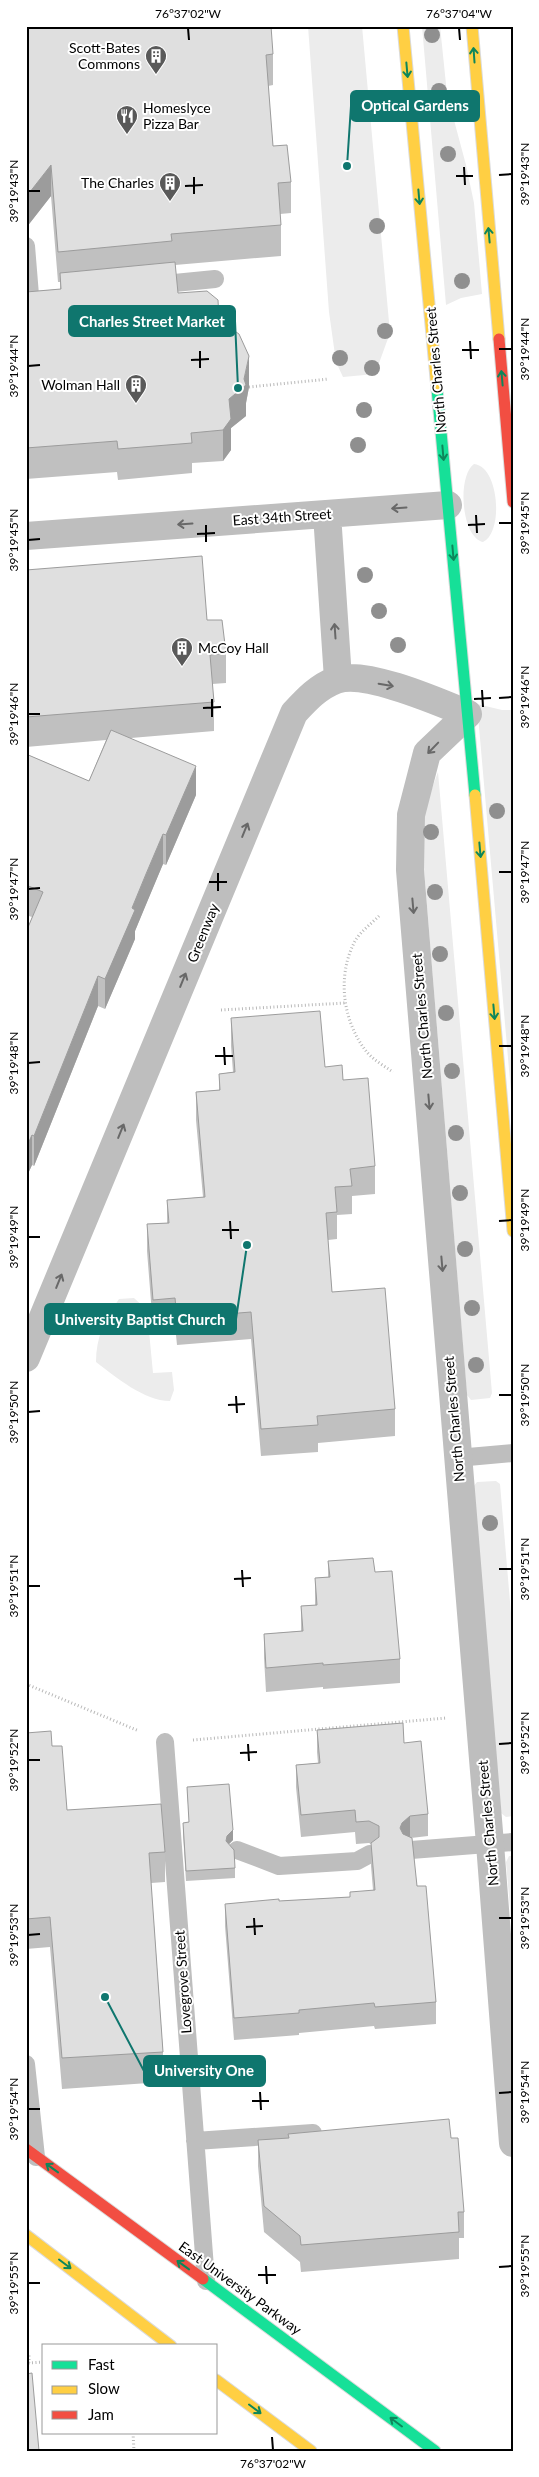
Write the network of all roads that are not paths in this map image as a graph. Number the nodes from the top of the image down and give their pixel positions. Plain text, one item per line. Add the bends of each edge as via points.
1 (403, 26) edge
2 (472, 26) edge
3 (26, 246) edge
4 (214, 279) dead end
5 (137, 286) edge
6 (49, 294) edge
7 (28, 295) edge
8 (510, 422) edge
9 (513, 502) edge
10 (448, 505) junction
11 (327, 514) junction
12 (26, 536) edge
13 (338, 679) junction
14 (468, 714) junction
15 (513, 1231) edge
16 (26, 1358) edge
17 (513, 1454) edge
18 (458, 1458) junction
19 (165, 1742) road end
20 (502, 1843) edge
21 (237, 1850) dead end
22 (411, 1850) edge
23 (370, 1854) edge
24 (26, 2064) edge
25 (330, 2132) edge
26 (195, 2141) junction
27 (513, 2144) edge
28 (31, 2153) edge
29 (26, 2234) edge
30 (206, 2281) junction
31 (168, 2344) edge
32 (218, 2381) edge
33 (311, 2451) edge
34 (435, 2451) edge

1 -> 10 main road, North Charles Street
8 -> 2 main road
3 - 7 lane
4 - 5 lane
6 - 7 lane
8 - 9 main road
10 -> 11 street, East 34th Street
10 -> 14 main road, North Charles Street
11 -> 12 street, East 34th Street
13 -> 11 street
13 -> 14 street via 406,688
16 -> 13 street, Greenway via 294,713 316,690
14 -> 15 main road, North Charles Street
14 -> 18 street, North Charles Street via 427,753 411,815 410,870
17 - 18 lane
18 - 20 street, North Charles Street
19 - 26 lane, Lovegrove Street
20 - 22 lane
20 - 27 street, North Charles Street
21 - 23 lane via 279,1866 357,1861
24 - 28 lane
25 - 26 lane
26 - 30 lane, Lovegrove Street
30 -> 28 main road, East University Parkway
29 -> 31 main road
34 -> 30 main road, East University Parkway
32 -> 33 main road

